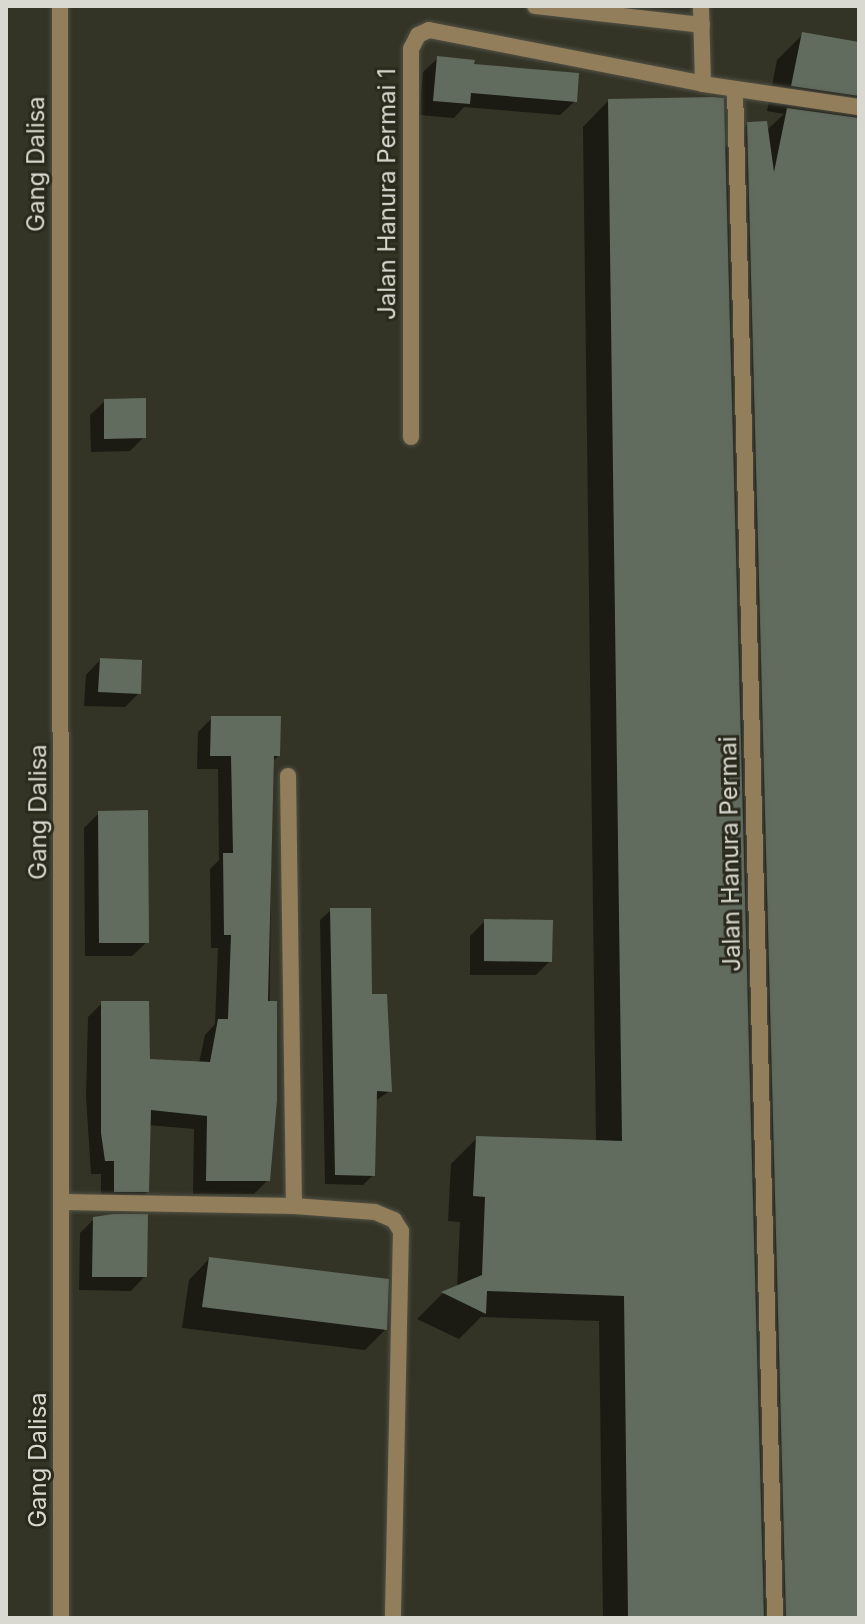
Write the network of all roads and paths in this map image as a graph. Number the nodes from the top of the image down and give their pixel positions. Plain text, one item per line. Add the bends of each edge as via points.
1 (60, 6) edge
2 (535, 6) edge
3 (701, 6) edge
4 (702, 25) junction
5 (703, 84) junction
6 (735, 89) junction
7 (859, 107) edge
8 (411, 437) dead end
9 (288, 776) dead end
10 (63, 1202) junction
11 (294, 1206) junction
12 (61, 1618) edge
13 (393, 1618) edge
14 (775, 1618) edge

1 - 10 street, Gang Dalisa
2 - 4 street
3 - 4 street
4 - 5 street
5 - 6 street, Jalan Hanura Permai 1
5 - 8 street, Jalan Hanura Permai 1 via 429,30 418,35 411,49
6 - 7 street, Jalan Hanura Permai 1
6 - 14 street, Jalan Hanura Permai
9 - 11 street
10 - 11 street
10 - 12 street, Gang Dalisa
11 - 13 street via 375,1212 394,1220 401,1231

